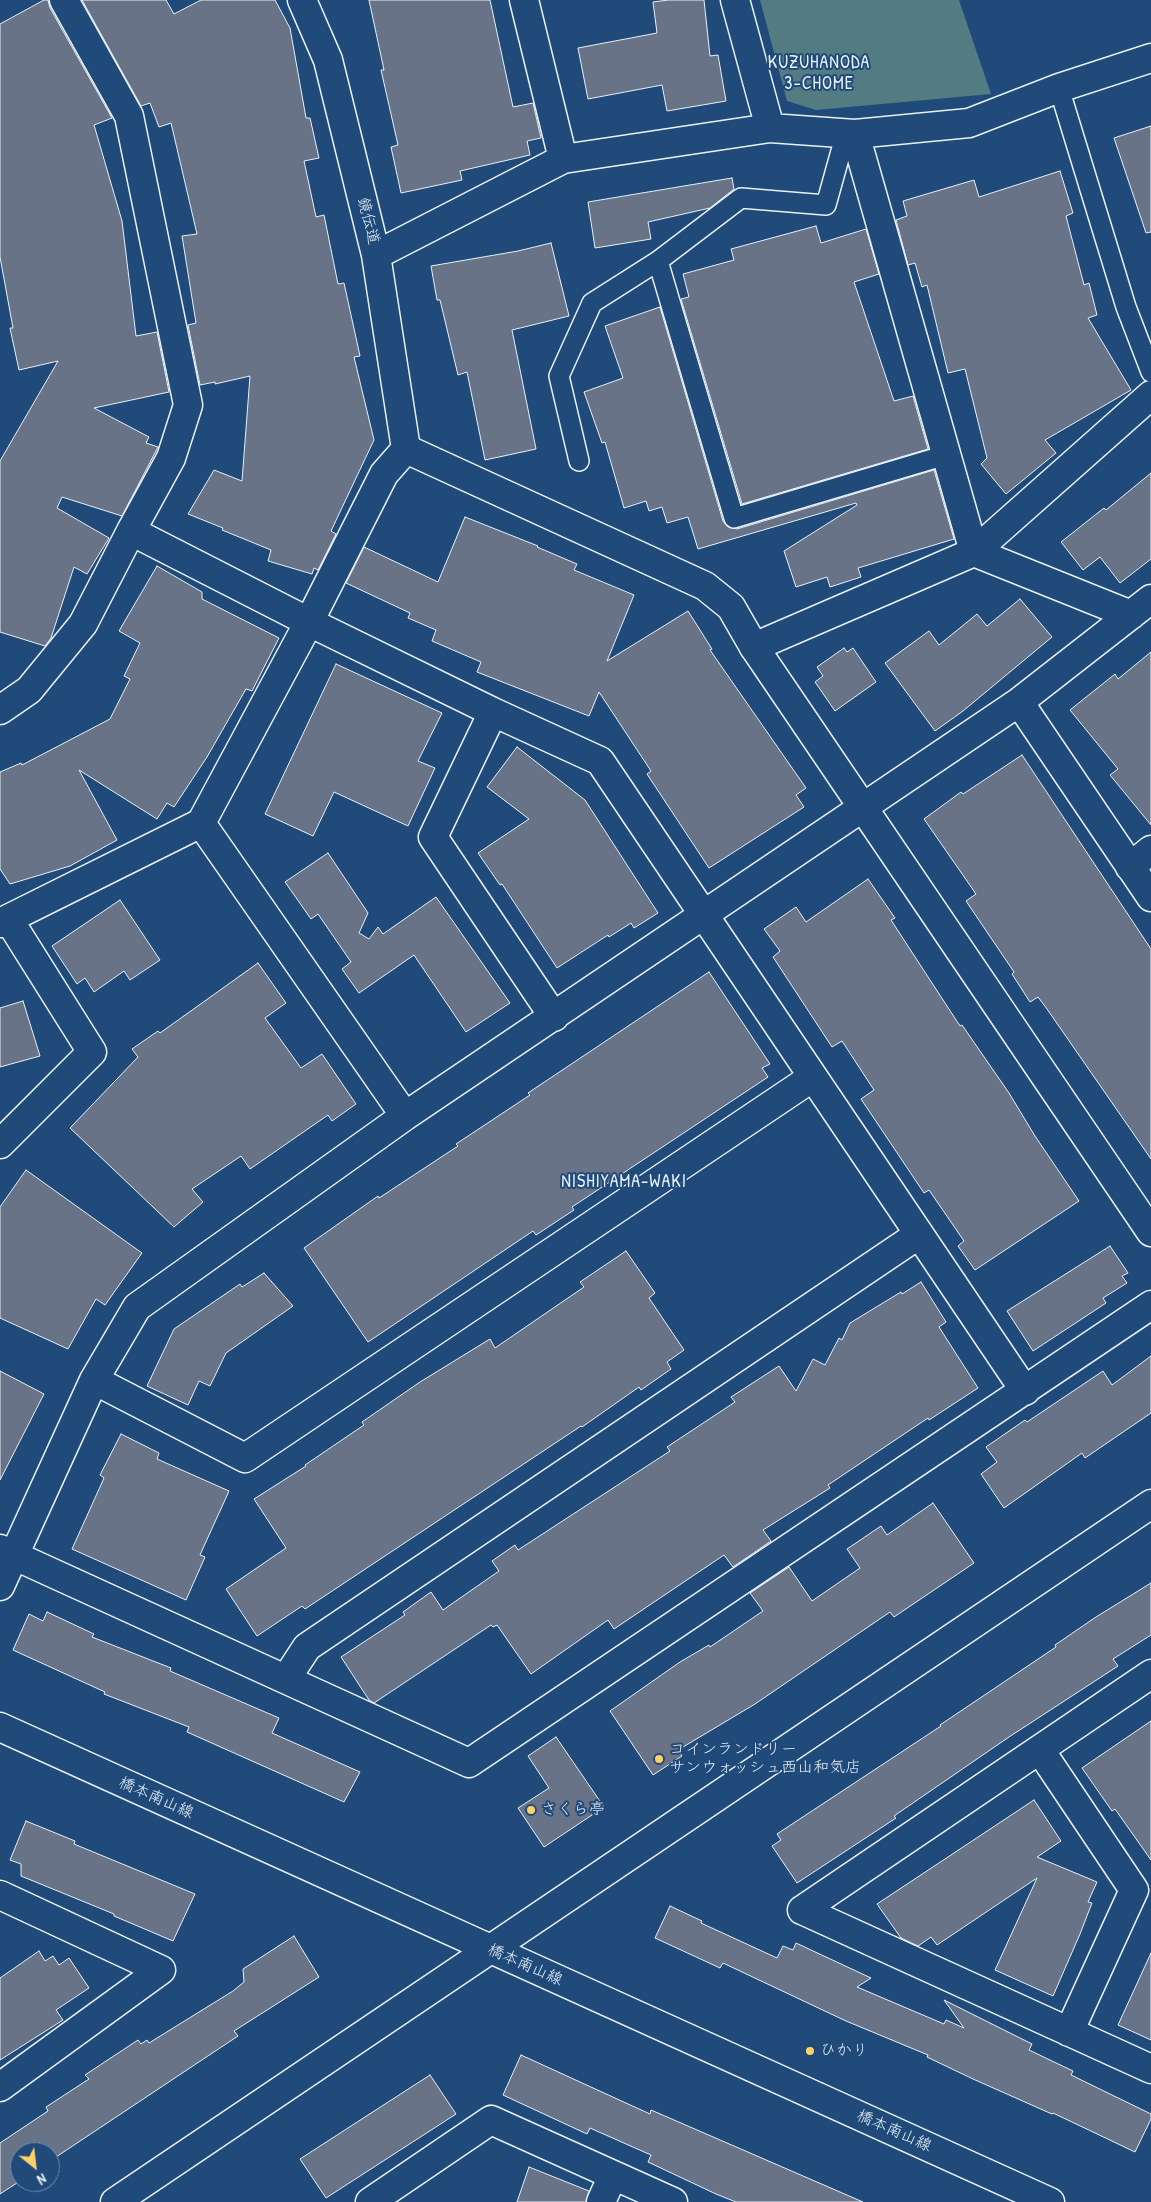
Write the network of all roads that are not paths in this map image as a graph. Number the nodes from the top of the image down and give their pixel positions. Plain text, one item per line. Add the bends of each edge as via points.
1 (64, 0) edge
2 (302, 0) edge
3 (524, 0) edge
4 (735, 0) edge
5 (1151, 58) edge
6 (1059, 88) junction
7 (770, 128) junction
8 (850, 133) junction
9 (563, 159) junction
10 (376, 254) junction
11 (658, 260) junction
12 (1151, 372) edge
13 (1151, 395) edge
14 (406, 449) junction
15 (946, 455) junction
16 (579, 461) dead end
17 (130, 531) junction
18 (974, 552) junction
19 (1141, 607) edge
20 (309, 622) junction
21 (754, 647) junction
22 (1018, 702) junction
23 (0, 710) edge
24 (493, 712) junction
25 (862, 807) junction
26 (201, 823) junction
27 (1151, 850) edge
28 (1130, 867) junction
29 (1151, 897) edge
30 (704, 916) junction
31 (4, 922) edge
32 (554, 1017) junction
33 (813, 1077) junction
34 (405, 1116) junction
35 (0, 1144) edge
36 (1151, 1232) edge
37 (918, 1235) junction
38 (1151, 1305) edge
39 (94, 1380) junction
40 (1025, 1391) junction
41 (1151, 1504) edge
42 (8, 1553) edge
43 (0, 1586) edge
44 (1151, 1674) edge
45 (286, 1680) junction
46 (0, 1727) edge
47 (1040, 1750) junction
48 (0, 1895) edge
49 (492, 1949) junction
50 (1069, 2032) junction
51 (1151, 2069) edge
52 (0, 2087) edge
53 (613, 2175) junction
54 (116, 2202) edge
55 (370, 2202) edge
56 (601, 2202) edge
57 (673, 2202) edge
58 (1050, 2202) edge

1 - 17 street via 129,116 188,405 171,458
2 - 10 street, 鏡伝道 via 328,60
3 - 9 street
4 - 7 street
5 - 6 street
6 - 8 street via 969,123
6 - 12 lane via 1126,307
7 - 8 street
7 - 9 street
8 - 11 lane via 826,205 741,198
8 - 15 street
9 - 10 street
10 - 14 street, 鏡伝道
11 - 15 lane via 734,518
11 - 16 lane via 592,303 559,376
13 - 18 street
14 - 20 street via 384,474
14 - 21 street via 705,586 731,607
15 - 18 street
17 - 20 street
17 - 23 street via 83,624 29,690
18 - 19 street
18 - 21 street
19 - 22 street
20 - 24 street
20 - 26 street
21 - 25 street
22 - 25 street
22 - 28 street
24 - 30 street via 600,761
24 - 32 street via 433,838
25 - 30 street
25 - 36 street
26 - 31 street
26 - 34 street
27 - 28 street
28 - 29 street
30 - 32 street
30 - 33 street
31 - 35 street via 92,1052
32 - 34 street
33 - 37 street
33 - 39 street via 246,1458
34 - 39 street via 137,1307
37 - 40 street
37 - 45 street via 307,1647
38 - 40 street
39 - 42 street
40 - 45 street via 469,1764
41 - 49 street
42 - 43 street
42 - 45 street
44 - 47 street
46 - 49 street, 橋本南山線
47 - 50 street via 1134,1890
47 - 50 street via 802,1910
48 - 52 street via 161,1970
49 - 54 street
49 - 58 street, 橋本南山線
50 - 51 street
53 - 55 street via 491,2120
53 - 56 street
53 - 57 street

